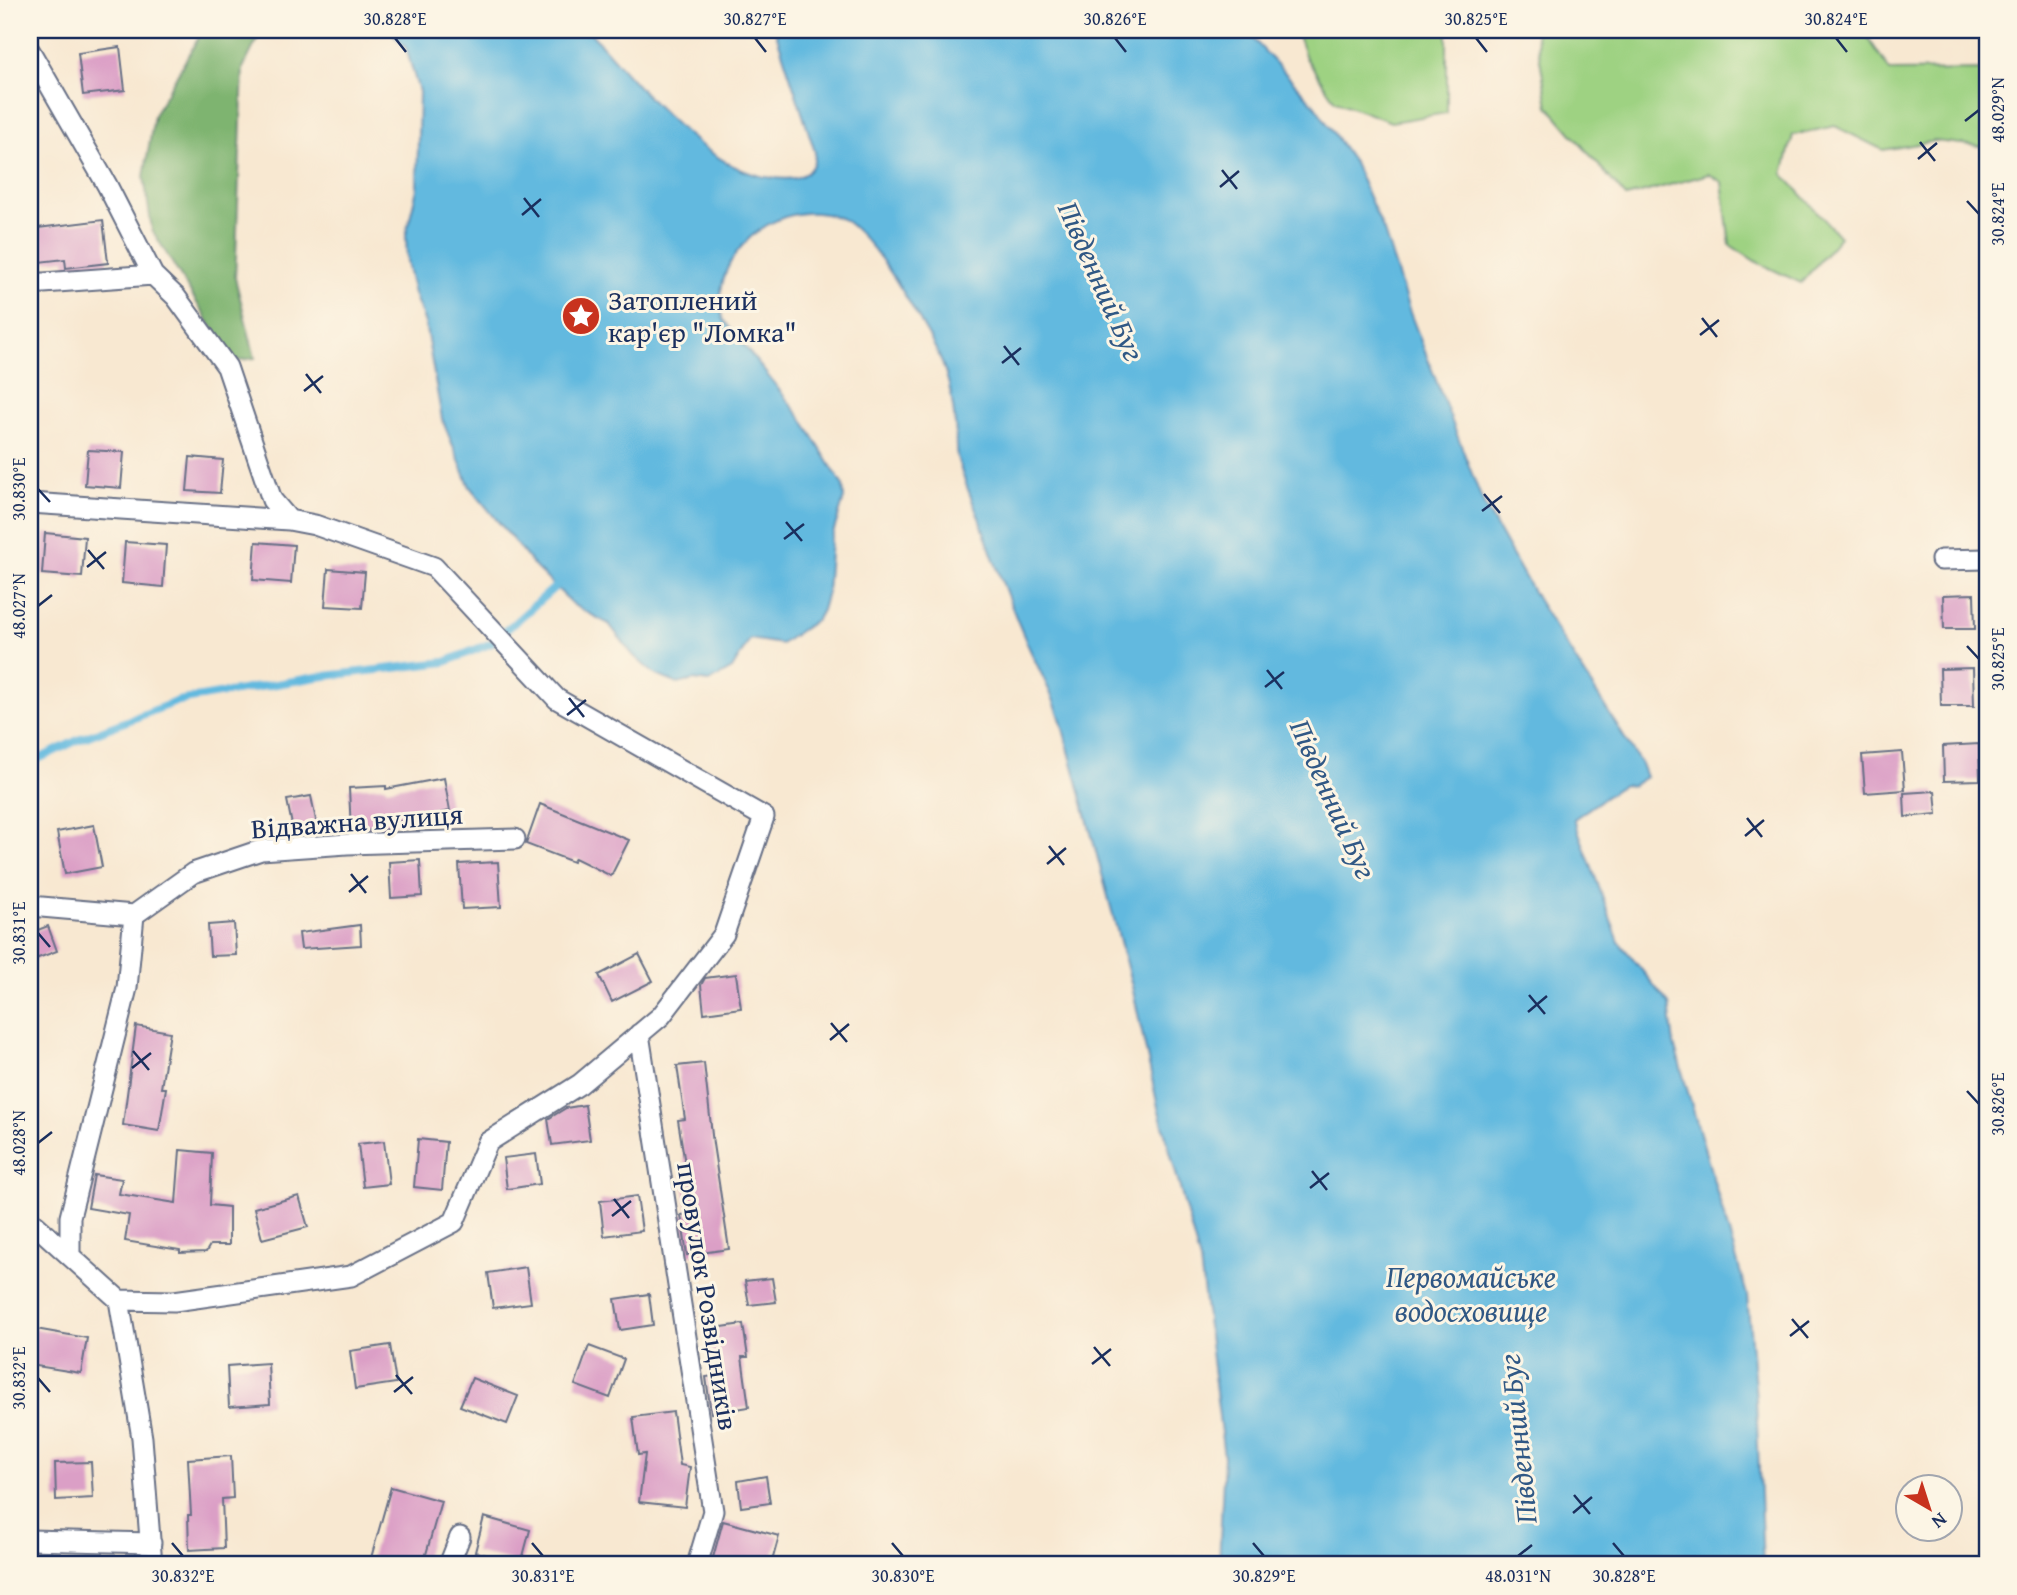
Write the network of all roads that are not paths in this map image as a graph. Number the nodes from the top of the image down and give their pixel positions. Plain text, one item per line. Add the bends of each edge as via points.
1 (30, 51) edge
2 (153, 275) junction
3 (30, 284) edge
4 (30, 503) edge
5 (289, 520) junction
6 (1987, 559) edge
7 (1941, 560) dead end
8 (515, 839) dead end
9 (30, 906) edge
10 (134, 915) junction
11 (639, 1034) junction
12 (30, 1220) edge
13 (70, 1256) junction
14 (119, 1300) junction
15 (460, 1537) dead end
16 (30, 1540) edge
17 (151, 1543) junction
18 (152, 1565) edge
19 (449, 1565) edge
20 (697, 1565) edge

1 - 2 street
2 - 3 street
2 - 5 street via 176,297 227,367 272,500
4 - 5 street
5 - 11 street via 434,567 557,699 764,817 724,934 661,1016
6 - 7 street
8 - 10 street, Відважна вулиця via 261,850 193,873
9 - 10 street
10 - 13 street via 127,988 70,1217
11 - 14 street via 580,1084 488,1142 454,1222 351,1276 174,1301
11 - 20 street, провулок Розвідників via 713,1511
12 - 13 street
13 - 14 street
14 - 17 street via 142,1438
15 - 19 street
16 - 17 street
17 - 18 street

